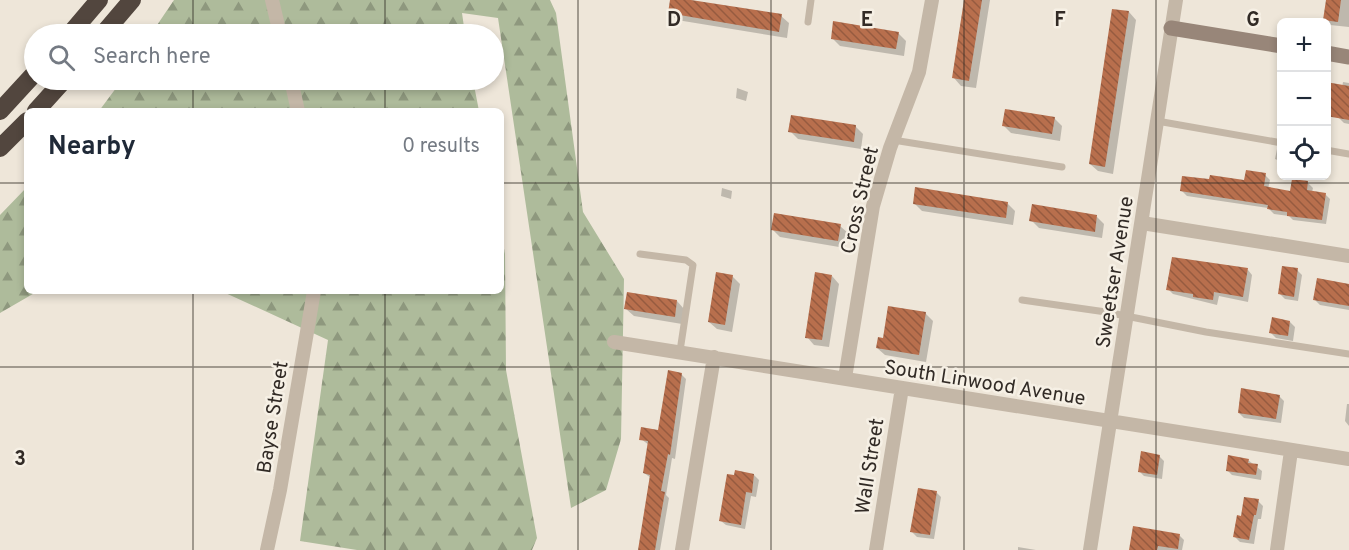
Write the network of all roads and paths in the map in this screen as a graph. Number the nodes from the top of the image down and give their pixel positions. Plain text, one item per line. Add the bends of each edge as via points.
1 (99, 0) edge
2 (132, 0) edge
3 (273, 0) edge
4 (811, 0) edge
5 (932, 0) edge
6 (1176, 0) edge
7 (808, 22) dead end
8 (79, 24) edge
9 (112, 24) edge
10 (278, 24) edge
11 (1171, 28) junction
12 (1277, 45) edge
13 (1331, 54) edge
14 (1349, 57) edge
15 (24, 85) edge
16 (55, 90) edge
17 (293, 90) edge
18 (39, 108) edge
19 (297, 108) edge
20 (0, 111) edge
21 (1157, 122) junction
22 (24, 124) edge
23 (893, 140) junction
24 (1277, 142) edge
25 (0, 148) edge
26 (1331, 151) edge
27 (1349, 154) edge
28 (1062, 166) dead end
29 (1142, 223) junction
30 (640, 254) dead end
31 (1349, 256) edge
32 (313, 294) edge
33 (1022, 300) dead end
34 (1127, 317) junction
35 (614, 342) dead end
36 (680, 351) junction
37 (1349, 354) edge
38 (714, 357) junction
39 (845, 378) junction
40 (902, 388) junction
41 (1110, 422) junction
42 (1291, 451) junction
43 (1349, 459) edge
44 (267, 550) edge
45 (682, 550) edge
46 (876, 550) edge
47 (1090, 550) edge
48 (1277, 550) edge

1 - 8 highway
2 - 9 highway
3 - 10 street
4 - 7 lane
5 - 23 street, Cross Street via 920,72
6 - 11 street, Sweetser Avenue
11 - 12 street
11 - 21 street, Sweetser Avenue
13 - 14 street
15 - 20 highway
16 - 18 highway
17 - 19 street
21 - 24 lane
21 - 29 street, Sweetser Avenue
22 - 25 highway
23 - 28 lane
23 - 39 street, Cross Street via 873,206
26 - 27 lane
29 - 31 street
29 - 34 street, Sweetser Avenue
30 - 36 lane via 686,260 693,265
32 - 44 street, Bayse Street
33 - 34 lane
34 - 37 lane
34 - 41 street, Sweetser Avenue
35 - 36 street, South Linwood Avenue
36 - 38 street, South Linwood Avenue
38 - 39 street, South Linwood Avenue
38 - 45 street
39 - 40 street, South Linwood Avenue
40 - 41 street, South Linwood Avenue
40 - 46 street, Wall Street
41 - 42 street, South Linwood Avenue
41 - 47 street, Sweetser Avenue
42 - 43 street, South Linwood Avenue
42 - 48 street

